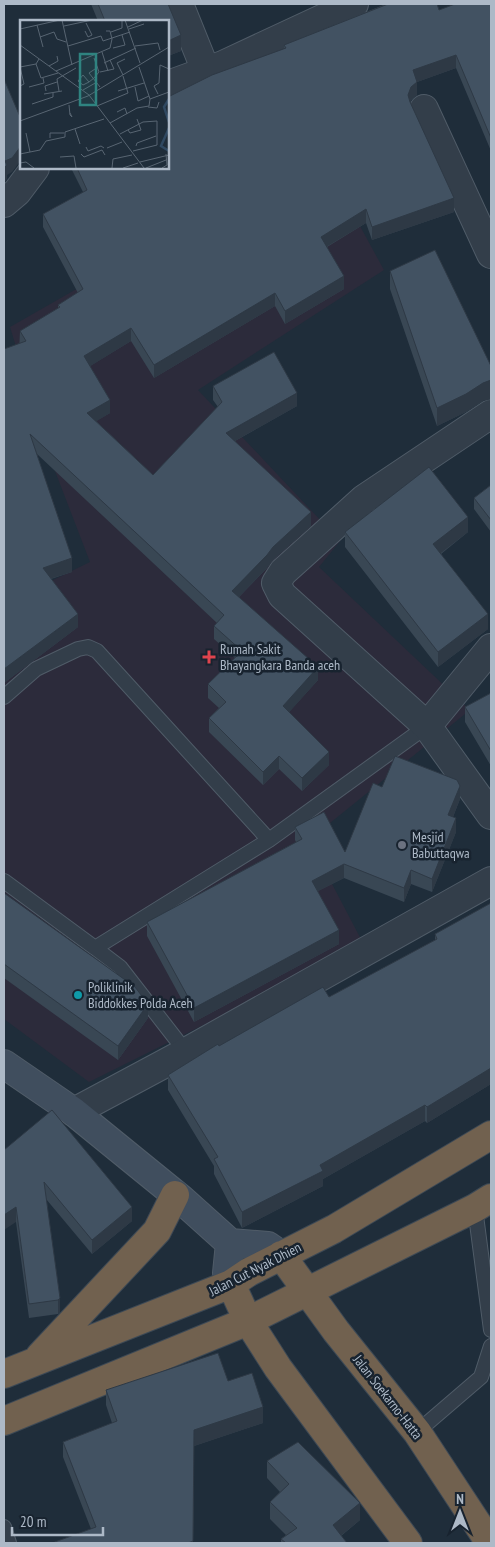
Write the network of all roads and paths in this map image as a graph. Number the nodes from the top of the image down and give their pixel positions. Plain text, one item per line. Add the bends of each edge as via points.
1 (179, 4) edge
2 (354, 4) edge
3 (206, 71) junction
4 (169, 85) edge
5 (424, 109) dead end
6 (34, 169) edge
7 (4, 203) edge
8 (491, 254) edge
9 (491, 414) edge
10 (491, 648) edge
11 (4, 697) edge
12 (427, 726) junction
13 (491, 814) edge
14 (269, 840) junction
15 (4, 880) edge
16 (491, 881) edge
17 (95, 948) junction
18 (186, 1052) junction
19 (4, 1064) edge
20 (74, 1112) junction
21 (491, 1134) edge
22 (175, 1195) junction
23 (483, 1203) edge
24 (230, 1243) junction
25 (281, 1255) junction
26 (232, 1284) junction
27 (307, 1290) junction
28 (248, 1321) junction
29 (491, 1330) edge
30 (491, 1346) edge
31 (34, 1362) junction
32 (4, 1374) edge
33 (4, 1420) edge
34 (417, 1432) junction
35 (4, 1527) edge
36 (9, 1543) edge
37 (408, 1543) edge
38 (490, 1543) edge

1 - 3 street
2 - 3 street
3 - 4 street
5 - 8 street
6 - 7 street
9 - 12 street via 364,499 283,572 276,583 282,595
10 - 12 street
11 - 14 lane via 36,669 78,649 88,647 97,651
12 - 13 street
12 - 14 lane
14 - 17 lane
15 - 17 lane
16 - 18 street
17 - 18 lane via 120,967
18 - 20 street
19 - 20 main road
20 - 22 main road
21 - 25 highway, Jalan Cut Nyak Dhien via 334,1229
22 - 24 main road
22 - 31 highway via 157,1231
23 - 27 highway
23 - 29 lane
24 - 25 main road via 268,1246
24 - 26 main road via 227,1273
25 - 26 highway, Jalan Cut Nyak Dhien
25 - 27 highway, Jalan Soekarno-Hatta
26 - 28 highway
26 - 31 highway, Jalan Cut Nyak Dhien
27 - 28 highway
27 - 34 highway, Jalan Soekarno-Hatta
28 - 33 highway
28 - 37 highway via 278,1368
30 - 34 lane via 481,1377
31 - 32 highway, Jalan Cut Nyak Dhien
34 - 38 highway, Jalan Soekarno-Hatta
35 - 36 lane

